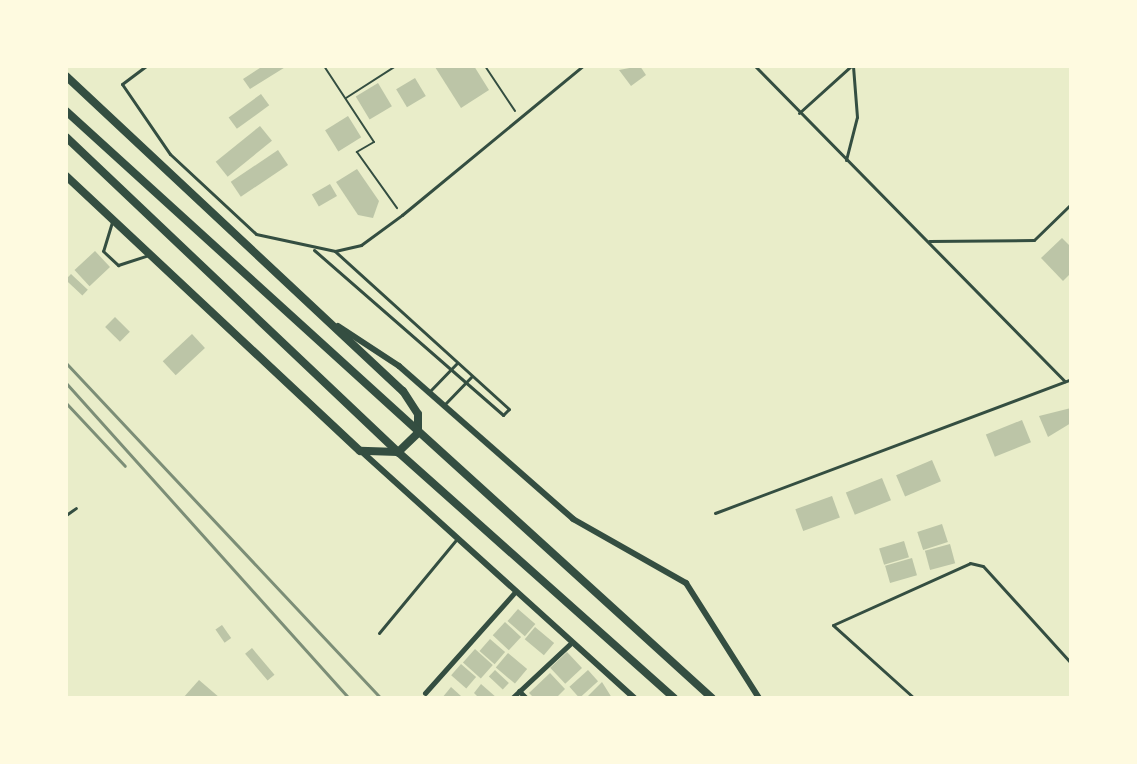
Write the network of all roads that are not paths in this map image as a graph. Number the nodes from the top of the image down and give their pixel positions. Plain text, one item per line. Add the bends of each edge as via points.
1 (146, 66) edge
2 (583, 66) edge
3 (755, 66) edge
4 (852, 66) edge
5 (66, 76) edge
6 (66, 111) edge
7 (799, 113) junction
8 (66, 137) edge
9 (845, 162) junction
10 (66, 176) edge
11 (1071, 204) edge
12 (112, 221) junction
13 (929, 241) junction
14 (314, 250) junction
15 (335, 251) junction
16 (148, 255) junction
17 (328, 320) junction
18 (457, 363) junction
19 (450, 370) junction
20 (472, 376) junction
21 (1071, 379) edge
22 (1065, 381) junction
23 (465, 383) junction
24 (429, 392) junction
25 (443, 406) junction
26 (418, 433) junction
27 (360, 451) junction
28 (398, 452) junction
29 (76, 508) dead end
30 (715, 513) dead end
31 (66, 515) edge
32 (458, 539) junction
33 (515, 592) junction
34 (379, 633) dead end
35 (570, 644) junction
36 (1071, 663) edge
37 (519, 691) junction
38 (425, 693) dead end
39 (512, 698) edge
40 (526, 698) edge
41 (634, 698) edge
42 (674, 698) edge
43 (712, 698) edge
44 (759, 698) edge
45 (914, 698) edge

1 - 14 lane via 122,84 170,154 256,234
2 - 15 lane via 402,215 361,245
3 - 7 lane
4 - 7 lane
4 - 9 lane via 857,117
5 - 17 main road
6 - 26 main road
7 - 9 lane
8 - 28 main road
9 - 13 lane
10 - 12 main road
11 - 13 lane via 1034,240
12 - 16 main road
12 - 16 lane via 103,251 122,266
13 - 22 lane
14 - 15 lane
14 - 19 lane
15 - 18 lane
16 - 27 main road
17 - 24 street
17 - 26 main road via 403,391 418,414
18 - 19 lane
18 - 20 lane
19 - 23 lane
19 - 24 lane
20 - 23 lane
20 - 23 lane via 509,409 503,415
21 - 22 lane
22 - 30 lane
23 - 25 lane
24 - 25 street
25 - 44 street via 573,519 686,583
26 - 28 main road
26 - 43 main road
27 - 28 main road
27 - 32 street
28 - 42 main road
29 - 31 lane
32 - 33 street
32 - 34 lane
33 - 35 street
33 - 38 street
35 - 37 street
35 - 41 street
36 - 45 lane via 983,566 970,563 833,625
37 - 39 street
37 - 40 street

